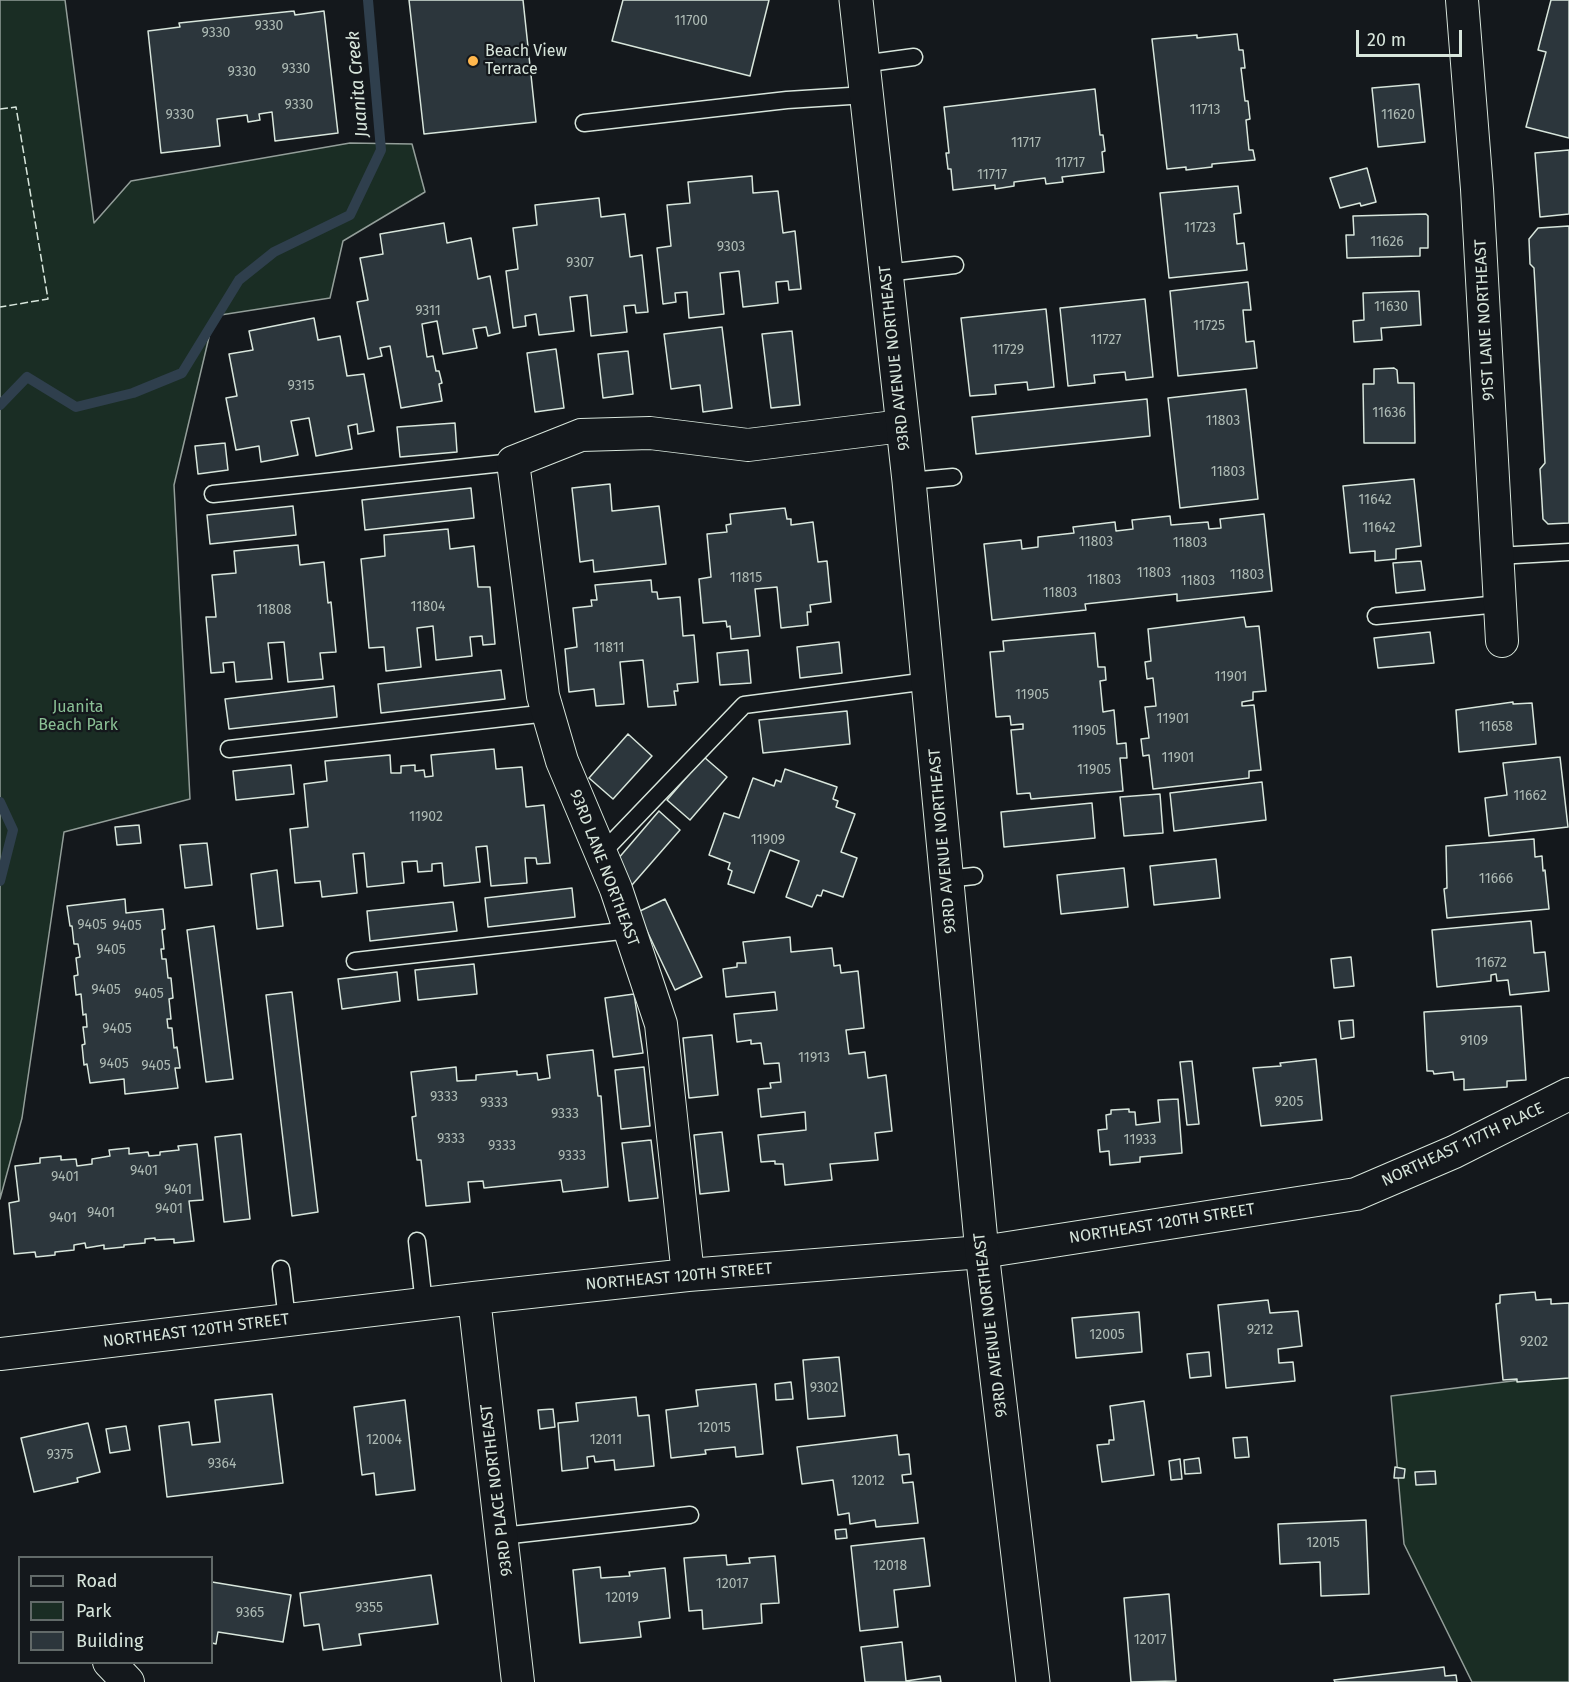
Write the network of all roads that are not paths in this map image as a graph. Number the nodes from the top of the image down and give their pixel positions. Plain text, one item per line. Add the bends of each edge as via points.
1 (856, 0) edge
2 (1462, 0) edge
3 (914, 57) dead end
4 (864, 79) junction
5 (585, 123) dead end
6 (955, 265) dead end
7 (886, 273) junction
8 (902, 426) junction
9 (513, 462) junction
10 (953, 477) dead end
11 (909, 481) junction
12 (213, 494) dead end
13 (1569, 552) edge
14 (1497, 556) junction
15 (1500, 604) junction
16 (1376, 615) dead end
17 (1502, 641) dead end
18 (928, 681) junction
19 (548, 713) junction
20 (229, 748) dead end
21 (601, 854) junction
22 (630, 930) junction
23 (355, 961) dead end
24 (1569, 1094) edge
25 (1356, 1194) joint
26 (417, 1241) dead end
27 (982, 1252) junction
28 (281, 1269) dead end
29 (688, 1275) junction
30 (474, 1298) junction
31 (424, 1304) junction
32 (287, 1320) junction
33 (0, 1354) edge
34 (690, 1515) dead end
35 (502, 1536) junction
36 (112, 1664) edge
37 (128, 1682) edge
38 (518, 1682) edge
39 (1033, 1682) edge

1 - 4 street, 93RD AVENUE NORTHEAST
2 - 14 street, 91ST LANE NORTHEAST via 1478,189
3 - 4 lane
4 - 5 lane via 787,100
4 - 7 street, 93RD AVENUE NORTHEAST
6 - 7 lane
7 - 8 street, 93RD AVENUE NORTHEAST
8 - 9 street via 748,445 650,433 581,435
8 - 11 street, 93RD AVENUE NORTHEAST
9 - 12 lane
9 - 19 street, 93RD LANE NORTHEAST
10 - 11 lane
11 - 18 street, 93RD AVENUE NORTHEAST
13 - 14 lane
14 - 15 street, 91ST LANE NORTHEAST
15 - 16 lane
15 - 17 street, 91ST LANE NORTHEAST
18 - 21 lane via 744,705
18 - 27 street, 93RD AVENUE NORTHEAST via 961,877
19 - 20 lane
19 - 21 street, 93RD LANE NORTHEAST via 562,761
21 - 22 street, 93RD LANE NORTHEAST
22 - 23 lane
22 - 29 street, 93RD LANE NORTHEAST via 661,1024
24 - 25 street, NORTHEAST 117TH PLACE via 1454,1152
25 - 27 street, NORTHEAST 120TH STREET
26 - 31 lane
27 - 29 street, NORTHEAST 120TH STREET
27 - 39 street, 93RD AVENUE NORTHEAST
28 - 32 lane
29 - 30 street, NORTHEAST 120TH STREET
30 - 31 street, NORTHEAST 120TH STREET
30 - 35 street, 93RD PLACE NORTHEAST
31 - 32 street, NORTHEAST 120TH STREET
32 - 33 street, NORTHEAST 120TH STREET
34 - 35 lane
35 - 38 street, 93RD PLACE NORTHEAST
36 - 37 street

